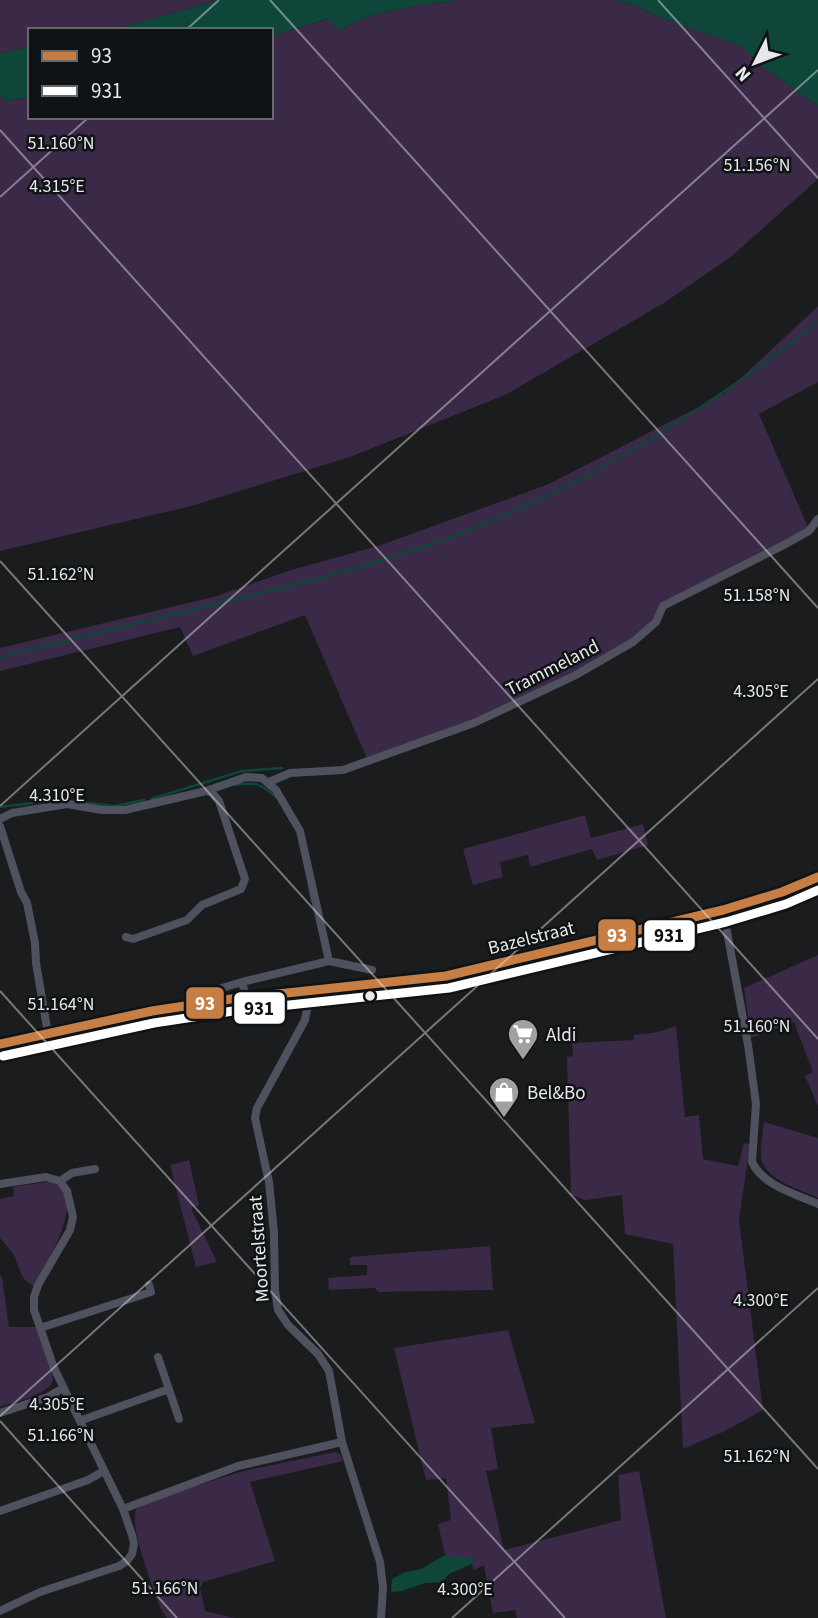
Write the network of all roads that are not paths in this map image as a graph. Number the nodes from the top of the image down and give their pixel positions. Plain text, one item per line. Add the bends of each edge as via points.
1 (818, 519) edge
2 (269, 782) junction
3 (206, 791) junction
4 (0, 819) edge
5 (0, 826) edge
6 (818, 877) edge
7 (723, 910) junction
8 (126, 937) dead end
9 (329, 961) junction
10 (372, 970) dead end
11 (242, 982) junction
12 (215, 990) dead end
13 (304, 992) junction
14 (246, 998) junction
15 (48, 1034) junction
16 (0, 1044) edge
17 (95, 1170) dead end
18 (60, 1181) junction
19 (0, 1184) edge
20 (818, 1204) edge
21 (153, 1289) dead end
22 (40, 1328) junction
23 (158, 1357) dead end
24 (63, 1388) junction
25 (169, 1390) junction
26 (0, 1413) edge
27 (179, 1419) dead end
28 (82, 1420) junction
29 (342, 1443) junction
30 (104, 1471) junction
31 (123, 1509) junction
32 (0, 1511) edge
33 (0, 1611) edge
34 (381, 1618) edge

1 - 2 street, Trammeland via 790,541 663,606 656,622 633,642 574,676 474,723 357,765 328,773 283,774
2 - 3 street, Trammeland via 246,777
2 - 9 street via 300,831
3 - 4 street, Trammeland via 125,810 67,804
3 - 8 street via 219,801 244,885 202,905 187,920 133,939
5 - 15 street via 27,903
6 - 7 main road, Bazelstraat
7 - 13 main road, Bazelstraat via 446,976
7 - 20 street via 755,1104 752,1162 769,1181
9 - 10 street
9 - 11 street
11 - 12 street
11 - 14 street
13 - 14 main road, Bazelstraat
13 - 29 street, Moortelstraat via 305,1020 255,1118 271,1201 278,1310 329,1371
14 - 15 main road, Bazelstraat via 152,1011
15 - 16 main road, Bazelstraat
17 - 18 street via 72,1173
18 - 19 street via 46,1177
18 - 22 street via 68,1191 74,1217 34,1297
21 - 22 street
22 - 24 street
23 - 25 street
24 - 26 street
24 - 28 street
25 - 27 street
25 - 28 street
28 - 30 street
29 - 31 street via 238,1466
29 - 34 street, Moortelstraat via 380,1562
30 - 31 street
30 - 32 street
31 - 33 street via 134,1544 127,1561

